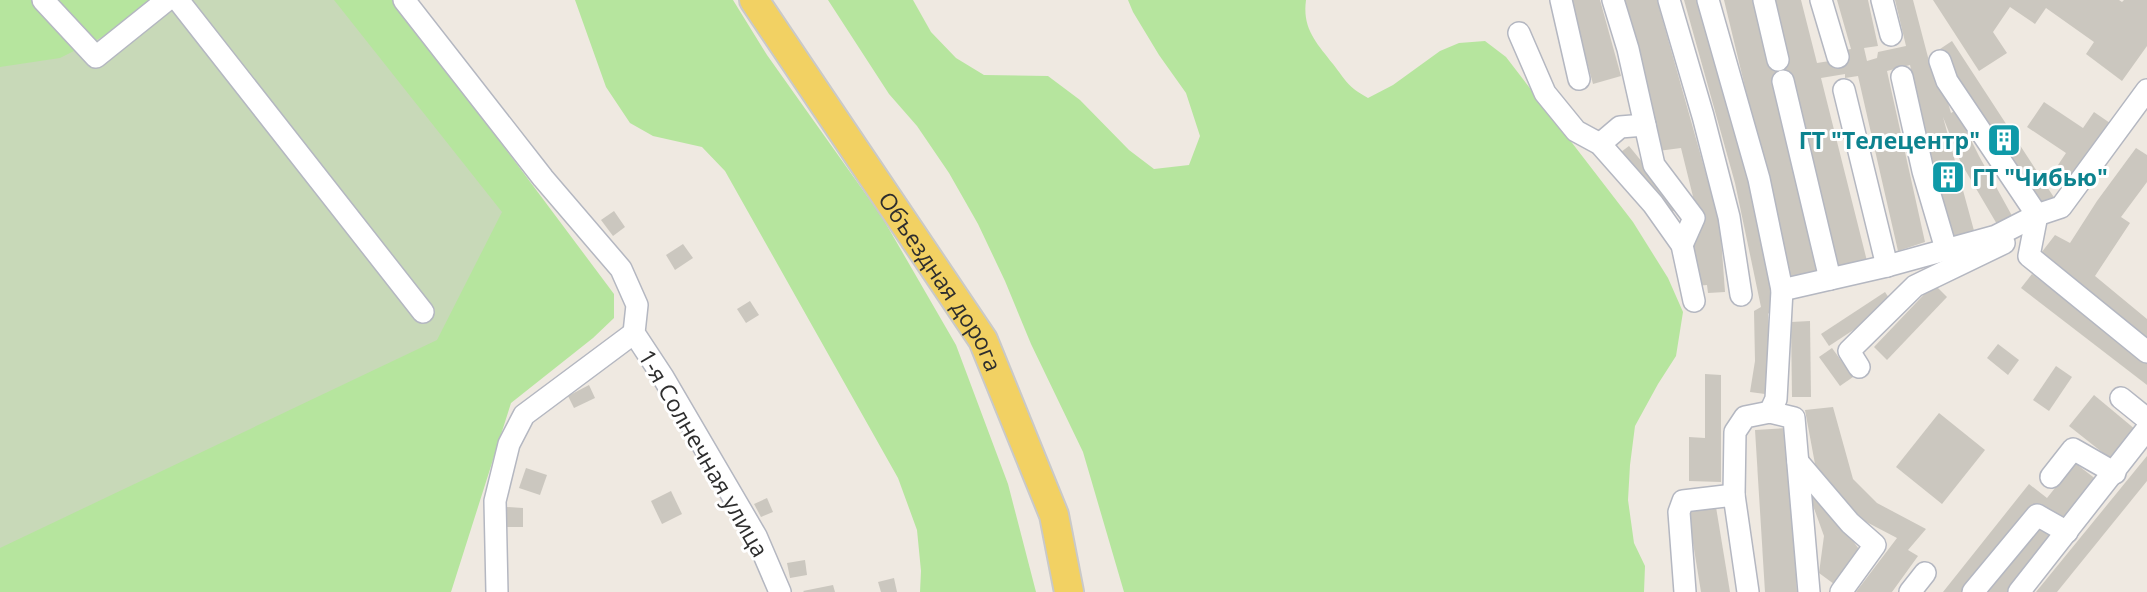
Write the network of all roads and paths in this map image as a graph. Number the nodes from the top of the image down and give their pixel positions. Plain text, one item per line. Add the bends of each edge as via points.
1 (43, 0) edge
2 (167, 0) edge
3 (178, 0) edge
4 (404, 0) edge
5 (754, 0) edge
6 (1561, 0) edge
7 (1614, 0) edge
8 (1669, 0) edge
9 (1708, 0) edge
10 (1764, 0) edge
11 (1821, 0) edge
12 (1882, 0) edge
13 (1519, 33) dead end
14 (1891, 36) dead end
15 (1838, 57) dead end
16 (1777, 60) dead end
17 (1940, 61) dead end
18 (1902, 77) dead end
19 (1578, 79) dead end
20 (1783, 81) dead end
21 (1844, 90) dead end
22 (2147, 90) edge
23 (1645, 125) junction
24 (1601, 144) junction
25 (2037, 215) junction
26 (1682, 245) junction
27 (1946, 249) junction
28 (1887, 265) junction
29 (1830, 279) junction
30 (1782, 290) junction
31 (1741, 295) dead end
32 (1694, 301) dead end
33 (423, 312) dead end
34 (634, 333) junction
35 (2147, 352) edge
36 (1859, 367) dead end
37 (2121, 398) dead end
38 (1770, 412) junction
39 (2147, 419) edge
40 (2147, 429) edge
41 (1798, 461) junction
42 (2115, 473) junction
43 (2051, 477) dead end
44 (1734, 495) junction
45 (2067, 532) junction
46 (1925, 573) dead end
47 (497, 592) edge
48 (780, 592) edge
49 (1069, 592) edge
50 (1685, 592) edge
51 (1748, 592) edge
52 (1809, 592) edge
53 (1841, 592) edge
54 (1910, 592) edge
55 (1973, 592) edge
56 (2020, 592) edge

1 - 2 street via 100,61
3 - 33 street
4 - 34 street, 1-я Солнечная улица via 621,269 637,305
5 - 49 main road, Объездная дорога via 983,340 1054,515
6 - 19 street
7 - 23 street
8 - 31 street via 1729,217
9 - 30 street via 1759,179
10 - 16 street
11 - 15 street
12 - 14 street
13 - 24 street via 1545,93 1576,131
17 - 25 street via 1947,80
18 - 27 street
20 - 29 street
21 - 28 street
22 - 25 street via 2061,207
23 - 24 street via 1620,127
23 - 26 street via 1654,165 1694,218
24 - 26 street
25 - 27 street via 1996,236
25 - 35 street via 2029,256
25 - 36 street via 2021,234 1915,286 1849,351
26 - 32 street
27 - 28 street
28 - 29 street
29 - 30 street
30 - 38 street via 1776,399
34 - 47 street via 524,415 515,429 495,501
34 - 48 street, 1-я Солнечная улица via 756,536
37 - 39 street
38 - 41 street via 1794,418
38 - 44 street via 1745,417 1735,432
40 - 42 street
41 - 52 street
41 - 53 street via 1850,523 1875,545
42 - 43 street via 2073,449
42 - 45 street
44 - 50 street via 1683,501 1679,512
44 - 51 street
45 - 55 street via 2037,515
45 - 56 street
46 - 54 street

